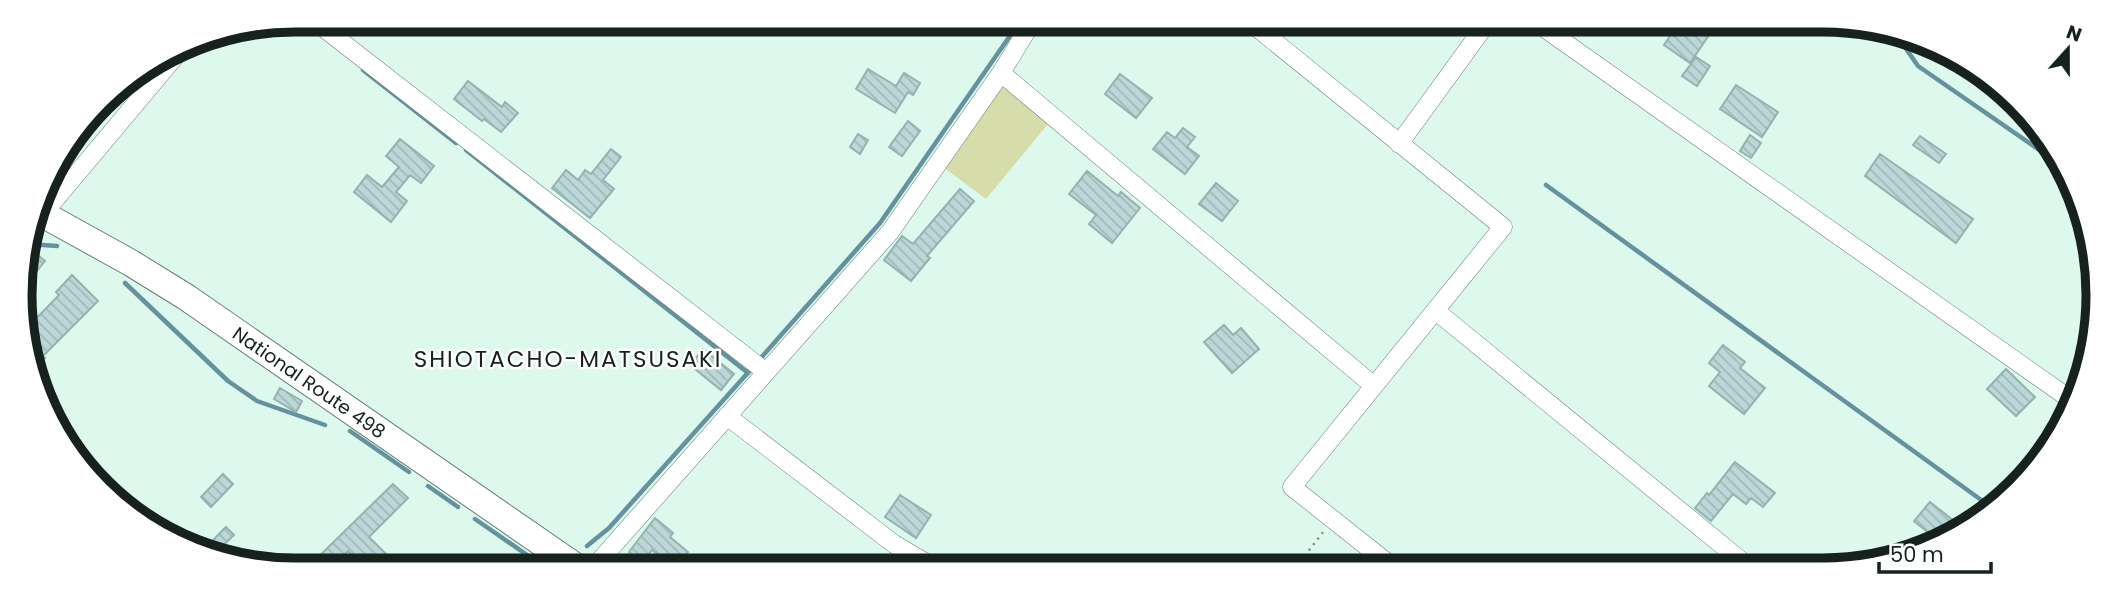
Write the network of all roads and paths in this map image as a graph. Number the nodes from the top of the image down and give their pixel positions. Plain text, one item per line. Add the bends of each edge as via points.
1 (330, 32) edge
2 (1020, 32) edge
3 (1262, 32) edge
4 (1480, 32) edge
5 (1550, 32) edge
6 (168, 64) edge
7 (1001, 73) junction
8 (1399, 144) junction
9 (47, 204) edge
10 (44, 215) edge
11 (1436, 311) junction
12 (766, 372) junction
13 (1374, 386) junction
14 (2065, 396) edge
15 (727, 416) junction
16 (1333, 519) junction
17 (563, 558) edge
18 (602, 558) edge
19 (918, 558) edge
20 (1303, 558) edge
21 (1382, 558) edge
22 (1738, 558) edge

1 - 12 street
2 - 7 street
3 - 8 street
4 - 8 street
5 - 14 street
6 - 9 street
7 - 12 street via 890,232
7 - 13 street
8 - 11 street via 1503,227
10 - 17 highway, National Route 498 via 186,296
11 - 13 street
11 - 22 street
12 - 15 street
13 - 16 street via 1292,486
15 - 18 street
15 - 19 street
16 - 20 path
16 - 21 street

